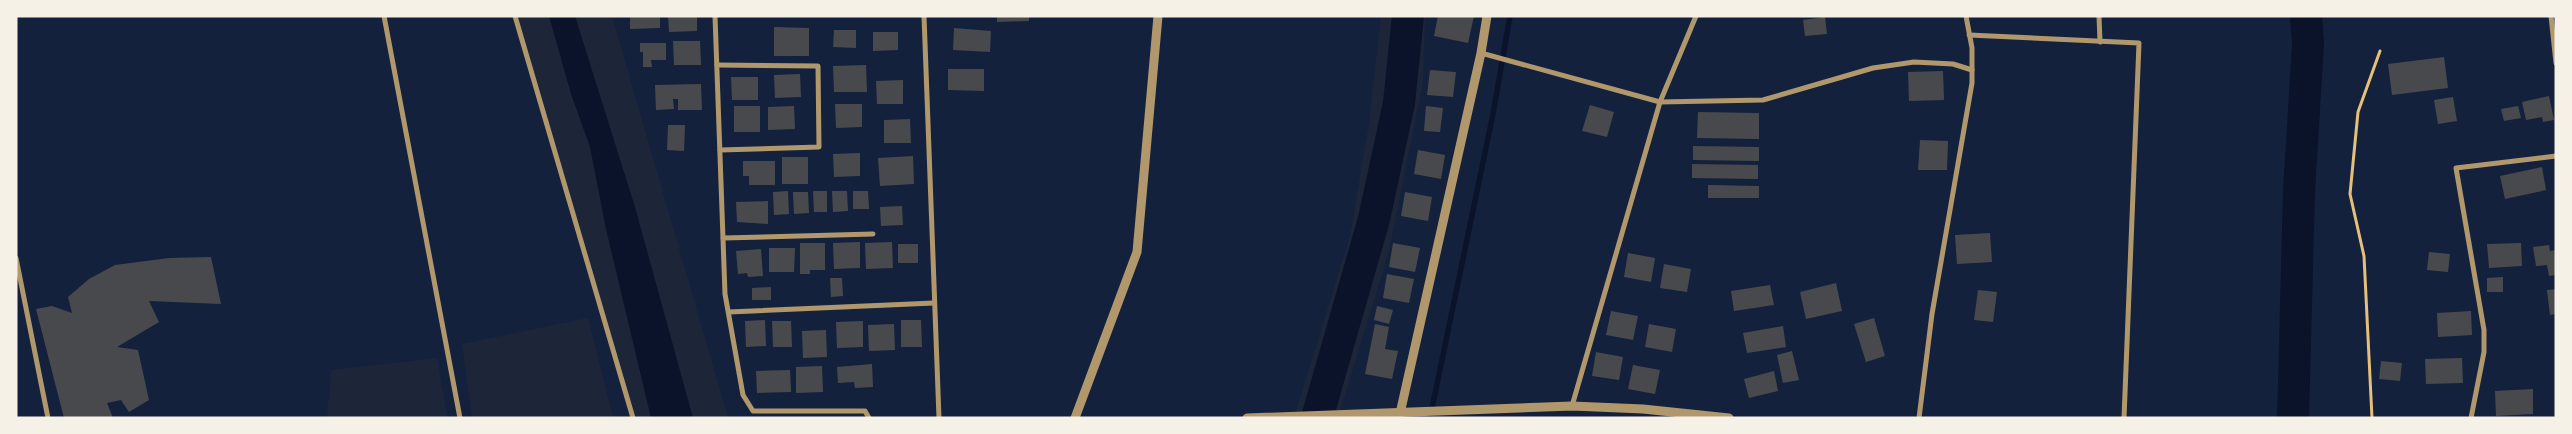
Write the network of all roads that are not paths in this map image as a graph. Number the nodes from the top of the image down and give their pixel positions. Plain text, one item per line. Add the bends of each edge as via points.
1 (384, 16) edge
2 (515, 16) edge
3 (714, 16) edge
4 (924, 16) edge
5 (1158, 16) edge
6 (1487, 16) edge
7 (1696, 16) edge
8 (1966, 16) edge
9 (2099, 16) edge
10 (2551, 16) edge
11 (1969, 35) junction
12 (2100, 42) junction
13 (1481, 53) junction
14 (2556, 63) edge
15 (717, 65) junction
16 (1972, 70) junction
17 (1660, 102) junction
18 (720, 150) junction
19 (2556, 156) edge
20 (873, 234) dead end
21 (723, 238) junction
22 (16, 258) edge
23 (934, 303) junction
24 (729, 312) junction
25 (1572, 406) junction
26 (1399, 416) edge
27 (48, 418) edge
28 (460, 418) edge
29 (632, 418) edge
30 (869, 418) edge
31 (939, 418) edge
32 (1074, 418) edge
33 (1247, 418) edge
34 (1729, 418) edge
35 (1919, 418) edge
36 (2124, 418) edge
37 (2471, 418) edge

1 - 28 street
2 - 29 street
3 - 15 street
4 - 23 street
5 - 32 street via 1137,252
6 - 13 street
7 - 17 street
8 - 11 street
9 - 12 street
10 - 14 street
11 - 12 street
11 - 16 street
12 - 36 street via 2139,43
13 - 17 street
13 - 26 street
15 - 18 street
15 - 18 street via 818,66 819,147
16 - 17 street via 1953,64 1914,62 1873,68 1763,100
16 - 35 street via 1932,314
17 - 25 street
18 - 21 street
19 - 37 street via 2456,168 2484,330 2484,352
20 - 21 street
21 - 24 street via 725,294
22 - 27 street
23 - 24 street
23 - 31 street
24 - 30 street via 743,395 753,411 865,411
25 - 26 street
25 - 34 street
26 - 33 street

